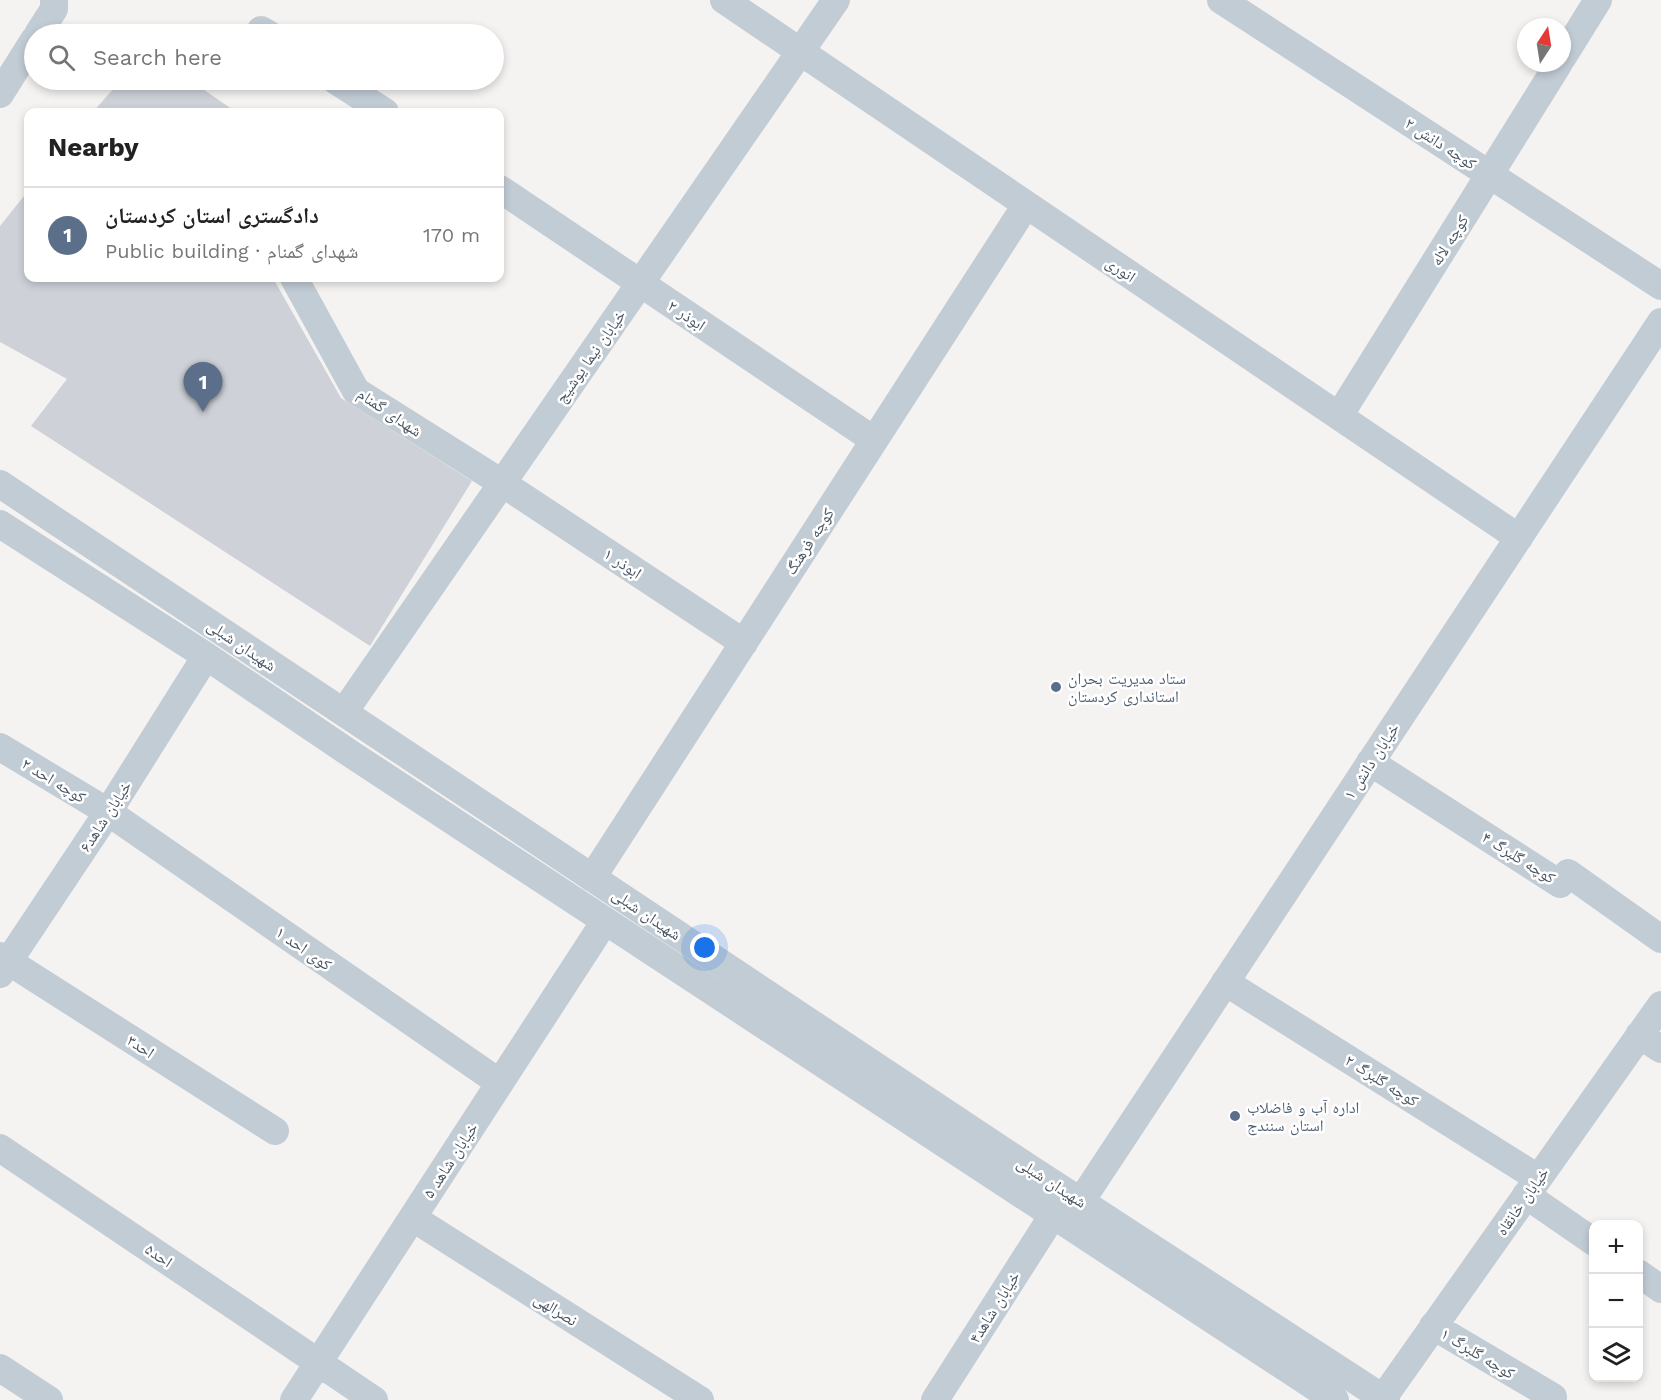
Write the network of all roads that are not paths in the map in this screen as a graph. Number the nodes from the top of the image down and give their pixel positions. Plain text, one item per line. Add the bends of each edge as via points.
1 (724, 0) edge
2 (836, 0) edge
3 (1221, 0) edge
4 (1598, 0) edge
5 (62, 3) edge
6 (46, 24) edge
7 (1571, 44) edge
8 (800, 51) junction
9 (24, 56) edge
10 (1553, 72) edge
11 (347, 90) edge
12 (0, 94) edge
13 (368, 108) edge
14 (1489, 175) junction
15 (504, 192) edge
16 (1026, 205) junction
17 (296, 282) edge
18 (640, 284) junction
19 (1661, 286) edge
20 (1661, 322) edge
21 (1339, 416) junction
22 (874, 440) junction
23 (502, 483) junction
24 (0, 484) edge
25 (0, 524) edge
26 (1519, 538) junction
27 (744, 643) junction
28 (206, 656) junction
29 (344, 712) junction
30 (0, 747) edge
31 (1370, 762) junction
32 (108, 812) junction
33 (592, 878) junction
34 (605, 921) junction
35 (1661, 939) edge
36 (3, 964) edge
37 (1226, 982) junction
38 (1661, 1005) edge
39 (1650, 1042) edge
40 (500, 1083) junction
41 (275, 1131) dead end
42 (0, 1148) edge
43 (1532, 1187) junction
44 (1081, 1201) junction
45 (1053, 1215) junction
46 (412, 1218) junction
47 (1589, 1238) edge
48 (1639, 1274) edge
49 (1661, 1289) edge
50 (1433, 1326) junction
51 (318, 1362) junction
52 (0, 1368) edge
53 (1554, 1397) dead end
54 (1385, 1399) edge
55 (49, 1400) edge
56 (294, 1400) edge
57 (374, 1400) edge
58 (700, 1400) edge
59 (935, 1400) edge
60 (1335, 1400) edge

1 - 8 street, انوری
2 - 8 street, خیابان نیما یوشیج
3 - 14 street, کوچه دانش ۲
4 - 7 street
5 - 6 street
8 - 16 street, انوری
8 - 18 street, خیابان نیما یوشیج
9 - 12 street
10 - 14 street, کوچه لاله
11 - 13 street
14 - 19 street, کوچه دانش ۲
14 - 21 street, کوچه لاله
15 - 18 street, ابوذر ۲
16 - 21 street, انوری
16 - 22 street, کوچه فرهنگ
17 - 23 street, شهدای گمنام via 356,392
18 - 22 street, ابوذر ۲
18 - 23 street, خیابان نیما یوشیج
20 - 26 street, خیابان دانش ۱
21 - 26 street, انوری
22 - 27 street, کوچه فرهنگ
23 - 27 street, ابوذر ۱
23 - 29 street, خیابان نیما یوشیج
24 - 29 street, شهیدان شبلی
25 - 28 street, شهیدان شبلی
26 - 31 street, خیابان دانش ۱
27 - 33 street, کوچه فرهنگ
28 - 32 street, خیابان شاهد۶
28 - 34 street, شهیدان شبلی
29 - 33 street, شهیدان شبلی
30 - 32 street, کوچه احد ۲
31 - 35 street, کوچه گلبرگ ۴ via 1560,884 1568,873
31 - 37 street, خیابان دانش ۱
32 - 36 street, خیابان شاهد۶
32 - 40 street, کوی احد ۱
33 - 44 street, شهیدان شبلی
34 - 40 street, خیابان شاهد ۵
34 - 45 street, شهیدان شبلی
36 - 41 street, احد۳
37 - 43 street, کوچه گلبرگ ۲
37 - 44 street, خیابان دانش ۱
38 - 39 street, خیابان خانقاه
39 - 43 street, خیابان خانقاه
40 - 46 street, خیابان شاهد ۵
42 - 51 street, احد۵
43 - 47 street, کوچه گلبرگ ۲
43 - 50 street, خیابان خانقاه
44 - 54 street, شهیدان شبلی
45 - 59 street, خیابان شاهد۴
45 - 60 street, شهیدان شبلی
46 - 51 street, خیابان شاهد ۵
46 - 58 street, نصرالهی
48 - 49 street
50 - 53 street, کوچه گلبرگ ۱
50 - 54 street, خیابان خانقاه
51 - 56 street, خیابان شاهد ۵
51 - 57 street, احد۵
52 - 55 street

